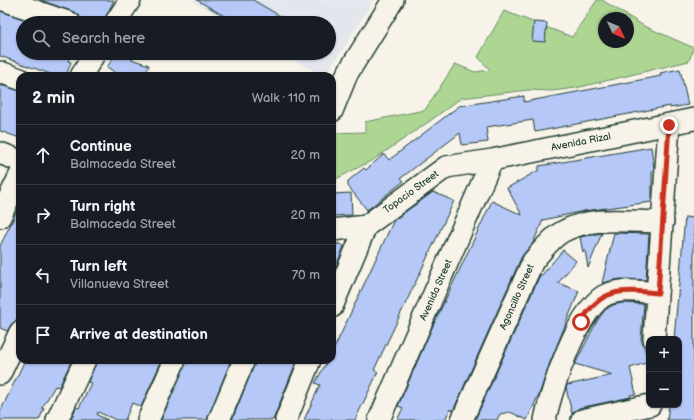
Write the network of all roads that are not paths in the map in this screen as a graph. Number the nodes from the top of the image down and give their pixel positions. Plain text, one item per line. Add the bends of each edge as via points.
1 (4, 0) edge
2 (386, 0) edge
3 (393, 0) edge
4 (50, 16) edge
5 (91, 60) edge
6 (0, 72) edge
7 (83, 72) edge
8 (16, 78) edge
9 (336, 79) edge
10 (336, 102) edge
11 (694, 119) edge
12 (669, 125) junction
13 (0, 153) edge
14 (16, 159) edge
15 (492, 160) junction
16 (16, 183) edge
17 (0, 217) edge
18 (663, 222) junction
19 (366, 226) junction
20 (336, 230) edge
21 (658, 293) junction
22 (336, 297) edge
23 (654, 336) edge
24 (16, 340) edge
25 (83, 364) edge
26 (173, 364) edge
27 (242, 364) edge
28 (308, 364) edge
29 (0, 374) edge
30 (646, 406) edge
31 (650, 408) edge
32 (57, 420) edge
33 (148, 420) edge
34 (218, 420) edge
35 (286, 420) edge
36 (379, 420) edge
37 (462, 420) edge
38 (545, 420) edge
39 (582, 420) edge
40 (649, 420) edge

1 - 4 street
2 - 9 street
3 - 10 street via 347,74
5 - 7 street
6 - 8 street
11 - 12 street, Avenida Rizal
12 - 15 street, Avenida Rizal
12 - 18 street
13 - 14 street
15 - 19 street, Topacio Street via 446,167
15 - 36 street, Avenida Street
16 - 17 street
18 - 21 street
18 - 37 street, Agoncillo Street via 594,221 577,225 561,233 547,245 533,261
19 - 20 street, Topacio Street
19 - 22 street
21 - 23 street
21 - 38 street via 621,290 607,294 594,303 586,312 549,398
24 - 29 street
25 - 32 street
26 - 33 street
27 - 34 street
28 - 35 street
30 - 39 street
31 - 40 street

